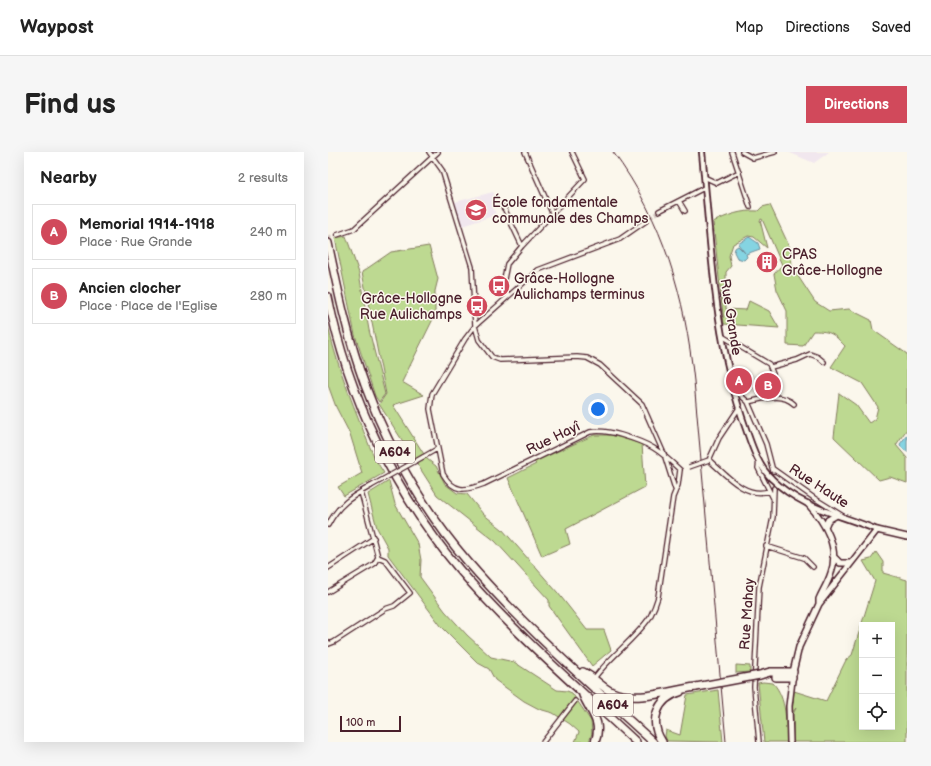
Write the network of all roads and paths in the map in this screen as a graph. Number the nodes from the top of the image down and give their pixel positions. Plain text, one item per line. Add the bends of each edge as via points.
1 (429, 152) edge
2 (438, 152) edge
3 (525, 152) edge
4 (572, 152) edge
5 (702, 152) edge
6 (742, 152) edge
7 (775, 152) edge
8 (735, 153) edge
9 (434, 157) junction
10 (739, 172) junction
11 (704, 177) junction
12 (704, 188) junction
13 (679, 201) junction
14 (501, 205) dead end
15 (750, 207) dead end
16 (685, 211) dead end
17 (659, 212) tunnel mouth
18 (553, 215) junction
19 (646, 221) tunnel mouth
20 (337, 235) tunnel mouth
21 (328, 243) edge
22 (522, 246) junction
23 (508, 296) junction
24 (328, 297) edge
25 (475, 326) junction
26 (721, 336) junction
27 (824, 362) dead end
28 (771, 367) junction
29 (734, 393) junction
30 (774, 396) junction
31 (748, 402) junction
32 (794, 404) dead end
33 (739, 408) junction
34 (437, 449) junction
35 (664, 454) junction
36 (709, 460) junction
37 (759, 461) junction
38 (680, 470) junction
39 (774, 488) tunnel mouth
40 (675, 489) junction
41 (361, 492) junction
42 (769, 492) junction
43 (773, 498) junction
44 (808, 504) junction
45 (835, 516) junction
46 (852, 522) junction
47 (328, 525) edge
48 (825, 527) junction
49 (877, 530) junction
50 (907, 537) edge
51 (374, 538) junction
52 (766, 546) junction
53 (833, 555) junction
54 (378, 557) junction
55 (850, 563) junction
56 (813, 567) dead end
57 (328, 568) edge
58 (328, 592) edge
59 (819, 604) junction
60 (328, 642) edge
61 (574, 668) junction
62 (792, 675) junction
63 (595, 676) dead end
64 (695, 688) junction
65 (580, 689) junction
66 (575, 701) dead end
67 (542, 742) edge
68 (595, 742) edge
69 (636, 742) edge
70 (653, 742) edge
71 (662, 742) edge
72 (760, 742) edge
73 (790, 742) edge

1 - 9 street
2 - 9 street
3 - 18 street
4 - 18 street via 585,179
5 - 11 street, Rue Grande
6 - 7 street via 753,158
8 - 10 street
9 - 20 street via 354,229
9 - 25 street via 442,170 472,267
10 - 11 street via 717,183
10 - 15 street
11 - 12 street, Rue Grande
12 - 13 street
12 - 26 street, Rue Grande
13 - 16 street
13 - 17 street
14 - 22 street
18 - 22 street
19 - 23 street, Rue Hayî via 620,239 538,270
21 - 61 highway, A604 via 351,345 365,386 381,424 419,495 451,540 495,593
22 - 23 street via 507,264 504,287
23 - 25 street, Rue Hayî
24 - 65 highway, A604 via 354,389 371,428 410,501 454,563 487,600
25 - 34 street, Rue Hayî via 465,338 432,394 430,409
25 - 35 street via 485,349 492,357 500,360 577,357 587,358 600,365 642,404
26 - 28 street
26 - 29 street, Rue Grande
27 - 28 street via 810,354
28 - 30 street via 776,390
29 - 31 street via 738,393
29 - 33 street, Rue Grande
30 - 31 street
30 - 32 street via 790,400
31 - 46 street, Rue Haute via 766,444 773,471
33 - 36 street via 719,438
33 - 37 street, Rue Grande
34 - 35 street, Rue Hayî via 443,474 448,483 459,489 470,489 484,484 597,430 646,442
34 - 41 street, bridge
35 - 38 street, Rue Hayî
35 - 40 street
36 - 38 street, bridge
36 - 42 street via 742,488 756,494
37 - 42 street via 758,468
37 - 44 street, Rue Grande via 775,482
38 - 40 street
39 - 43 street, Rue Mahay
40 - 63 street via 655,606 639,630
41 - 47 street via 336,510
41 - 51 street
42 - 43 street
43 - 52 street, Rue Mahay
44 - 45 street, Rue Grande
44 - 48 main road
45 - 46 street, Rue Grande
45 - 48 main road via 828,520
46 - 49 street, Rue Grande
48 - 53 main road
49 - 50 main road
49 - 55 main road
51 - 54 street
51 - 57 street
52 - 56 street via 804,558
52 - 72 street, Rue Mahay via 759,587 754,687
53 - 55 main road via 840,563
53 - 59 main road via 831,574
54 - 58 street via 374,564
54 - 60 street via 385,560 410,593 394,606 334,642
55 - 59 main road
59 - 62 main road via 799,648
61 - 64 highway via 607,689 621,694 642,696
61 - 70 highway, A604
62 - 64 highway, bridge via 762,675
62 - 73 main road via 789,706
64 - 71 highway via 670,696 659,708 655,729
65 - 68 highway via 598,725
65 - 69 highway, A604
66 - 67 street

